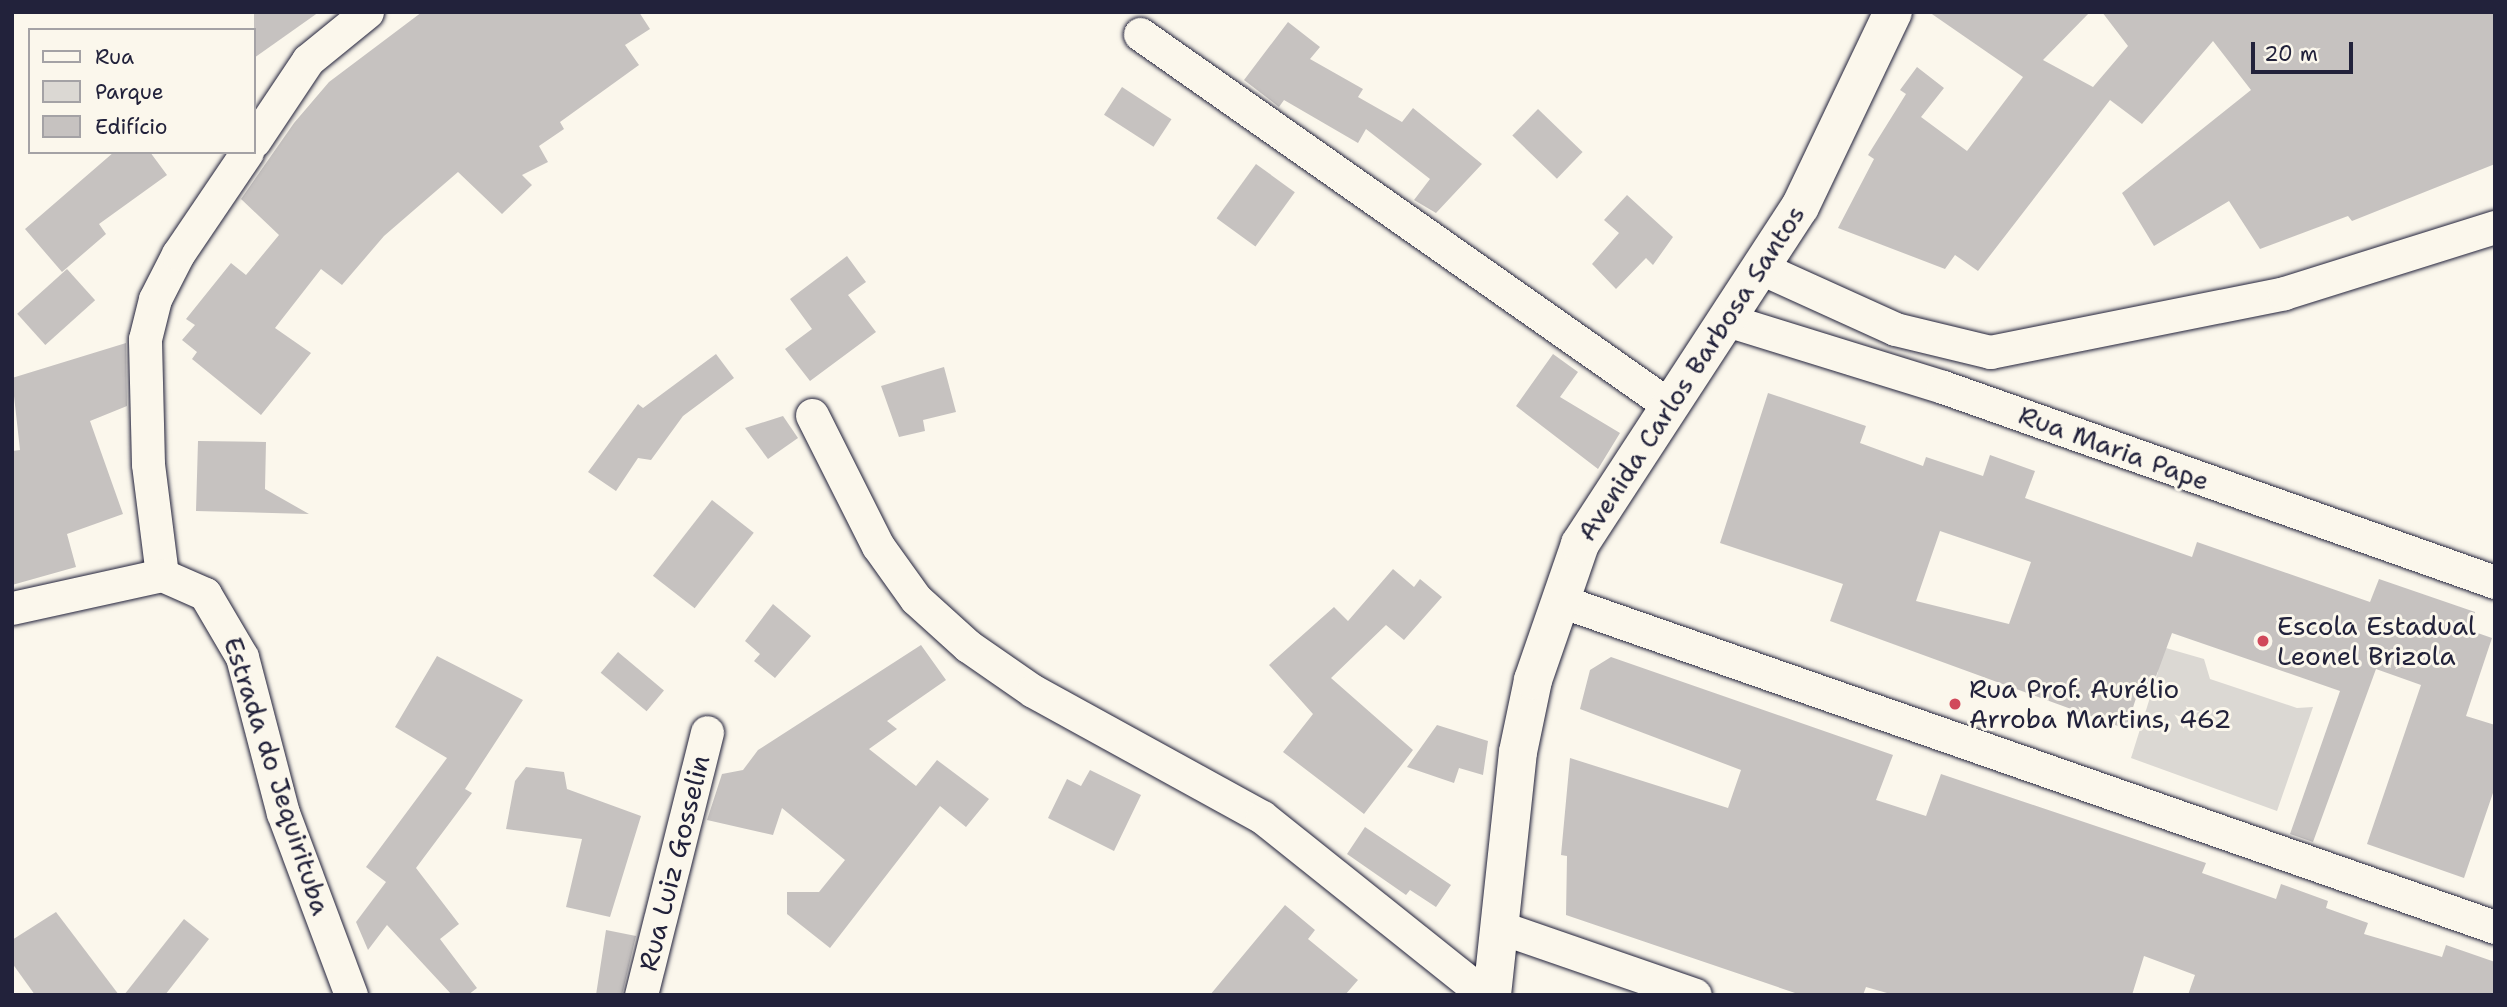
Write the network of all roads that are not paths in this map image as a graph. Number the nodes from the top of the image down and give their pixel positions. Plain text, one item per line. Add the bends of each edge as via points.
1 (367, 12) edge
2 (1893, 12) edge
3 (1140, 34) dead end
4 (256, 138) edge
5 (246, 154) edge
6 (2495, 227) edge
7 (1763, 269) junction
8 (1730, 320) junction
9 (1990, 352) junction
10 (1670, 405) junction
11 (2001, 408) junction
12 (812, 415) dead end
13 (162, 575) junction
14 (2495, 582) edge
15 (1558, 600) junction
16 (12, 608) edge
17 (707, 732) dead end
18 (2495, 927) edge
19 (1502, 928) junction
20 (351, 995) edge
21 (641, 995) edge
22 (1485, 995) edge
23 (1492, 995) edge
24 (1695, 995) edge

1 - 4 street via 308,60
2 - 7 main road, Avenida Carlos Barbosa Santos via 1873,64
3 - 10 street
5 - 13 street via 178,254 155,299 145,339 148,464
6 - 9 street via 2284,293
7 - 8 main road, Avenida Carlos Barbosa Santos
7 - 9 street via 1895,329
8 - 10 main road, Avenida Carlos Barbosa Santos
8 - 11 street, Rua Maria Pape
9 - 11 street
10 - 15 main road, Avenida Carlos Barbosa Santos via 1580,544
11 - 14 street, Rua Maria Pape
12 - 22 street via 878,546 916,599 968,646 1033,691 1262,817
13 - 16 street
13 - 20 street, Estrada do Jequirituba via 205,594 226,621 242,657 283,813
15 - 18 street
15 - 19 main road, Avenida Carlos Barbosa Santos via 1518,752
17 - 21 street, Rua Luiz Gosselin
19 - 23 main road, Avenida Carlos Barbosa Santos
19 - 24 street

